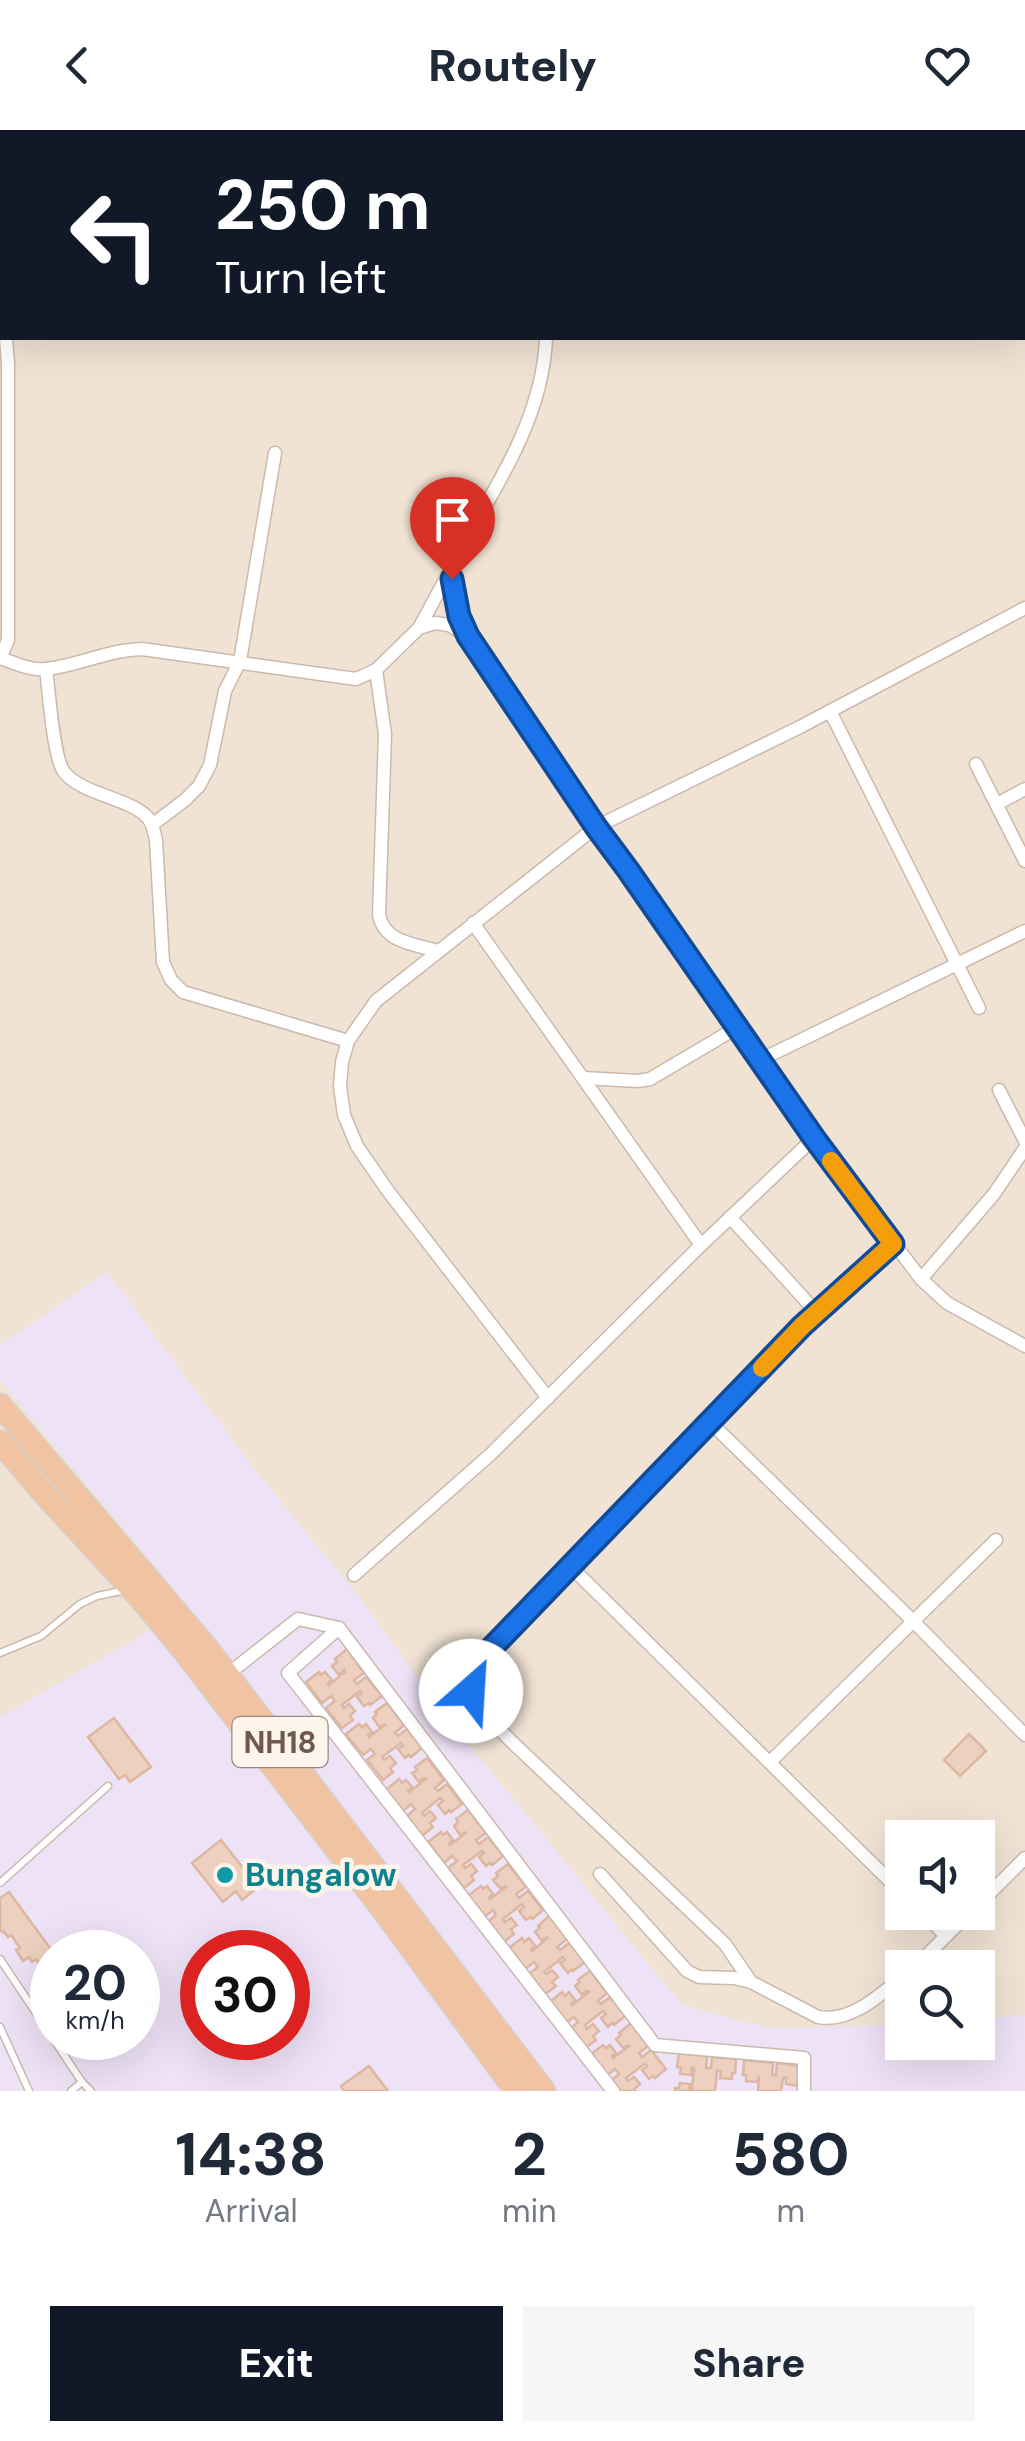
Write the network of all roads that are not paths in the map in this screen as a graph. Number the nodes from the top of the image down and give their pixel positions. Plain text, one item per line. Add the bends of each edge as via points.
1 (6, 340) edge
2 (546, 340) edge
3 (275, 453) dead end
4 (453, 564) junction
5 (1025, 608) edge
6 (419, 628) junction
7 (468, 636) junction
8 (0, 658) edge
9 (240, 661) junction
10 (46, 669) junction
11 (376, 670) junction
12 (830, 711) junction
13 (976, 764) dead end
14 (1025, 789) edge
15 (996, 804) junction
16 (152, 825) junction
17 (596, 827) junction
18 (1025, 861) edge
19 (473, 923) junction
20 (1025, 931) edge
21 (438, 951) junction
22 (958, 965) junction
23 (979, 1008) dead end
24 (738, 1027) junction
25 (348, 1041) junction
26 (760, 1060) junction
27 (584, 1078) junction
28 (998, 1090) dead end
29 (814, 1138) junction
30 (1025, 1145) edge
31 (730, 1217) junction
32 (893, 1244) junction
33 (701, 1245) junction
34 (921, 1279) junction
35 (817, 1312) junction
36 (1025, 1346) edge
37 (548, 1398) junction
38 (0, 1405) edge
39 (710, 1422) junction
40 (0, 1442) edge
41 (996, 1540) dead end
42 (571, 1567) junction
43 (354, 1574) dead end
44 (132, 1588) junction
45 (913, 1620) junction
46 (338, 1628) junction
47 (0, 1653) edge
48 (228, 1674) junction
49 (1025, 1735) edge
50 (770, 1762) junction
51 (108, 1786) dead end
52 (1025, 1858) edge
53 (600, 1874) dead end
54 (885, 1876) edge
55 (0, 1883) edge
56 (995, 1888) edge
57 (940, 1930) edge
58 (952, 1930) edge
59 (946, 1936) junction
60 (932, 1950) edge
61 (0, 1959) edge
62 (751, 1982) junction
63 (885, 1989) edge
64 (0, 2027) edge
65 (82, 2082) junction
66 (29, 2091) edge
67 (71, 2091) edge
68 (91, 2091) edge
69 (516, 2091) edge
70 (544, 2091) edge
71 (613, 2091) edge
72 (804, 2091) edge

1 - 8 street via 8,640
2 - 4 street via 541,380 516,450
3 - 9 street
4 - 6 street
4 - 7 street via 455,599
5 - 12 street
6 - 7 street via 435,623
6 - 11 street
7 - 17 street
8 - 10 street
9 - 10 street via 142,649
9 - 11 street via 348,679
9 - 16 street via 199,786
10 - 16 street via 64,772 142,813
11 - 21 street via 385,734 381,926 393,938
12 - 17 street
12 - 22 street
13 - 15 street
14 - 15 street
15 - 18 street
16 - 25 street via 163,962 171,980 183,992
17 - 19 street
17 - 24 street
19 - 21 street
19 - 27 street
20 - 22 street
21 - 25 street via 376,1001
22 - 23 street
22 - 26 street
24 - 26 street
24 - 27 street via 650,1079
25 - 37 street via 340,1086 357,1146
26 - 29 street
27 - 33 street
28 - 30 street
29 - 31 street
29 - 32 street
30 - 34 street via 994,1194
31 - 33 street
31 - 35 street
32 - 34 street
32 - 35 street
33 - 37 street
34 - 36 street via 947,1303
35 - 39 street
37 - 43 street
38 - 48 highway, NH18
39 - 42 street
39 - 45 street
40 - 44 highway, NH18
41 - 45 street
42 - 50 street
42 - 62 street via 478,1662 471,1691 511,1741 725,1944
44 - 47 lane via 96,1596 41,1636
44 - 69 highway, NH18
45 - 49 street
45 - 50 street
46 - 48 street via 298,1619
46 - 71 street via 288,1673
46 - 72 street via 654,2045 804,2058
48 - 70 highway, NH18
50 - 54 street
51 - 55 lane
52 - 56 street
53 - 62 street via 686,1971
57 - 59 street
58 - 59 street
59 - 60 street
61 - 65 lane
62 - 63 street via 830,2020 846,2017
64 - 66 lane
65 - 67 lane
65 - 68 lane

